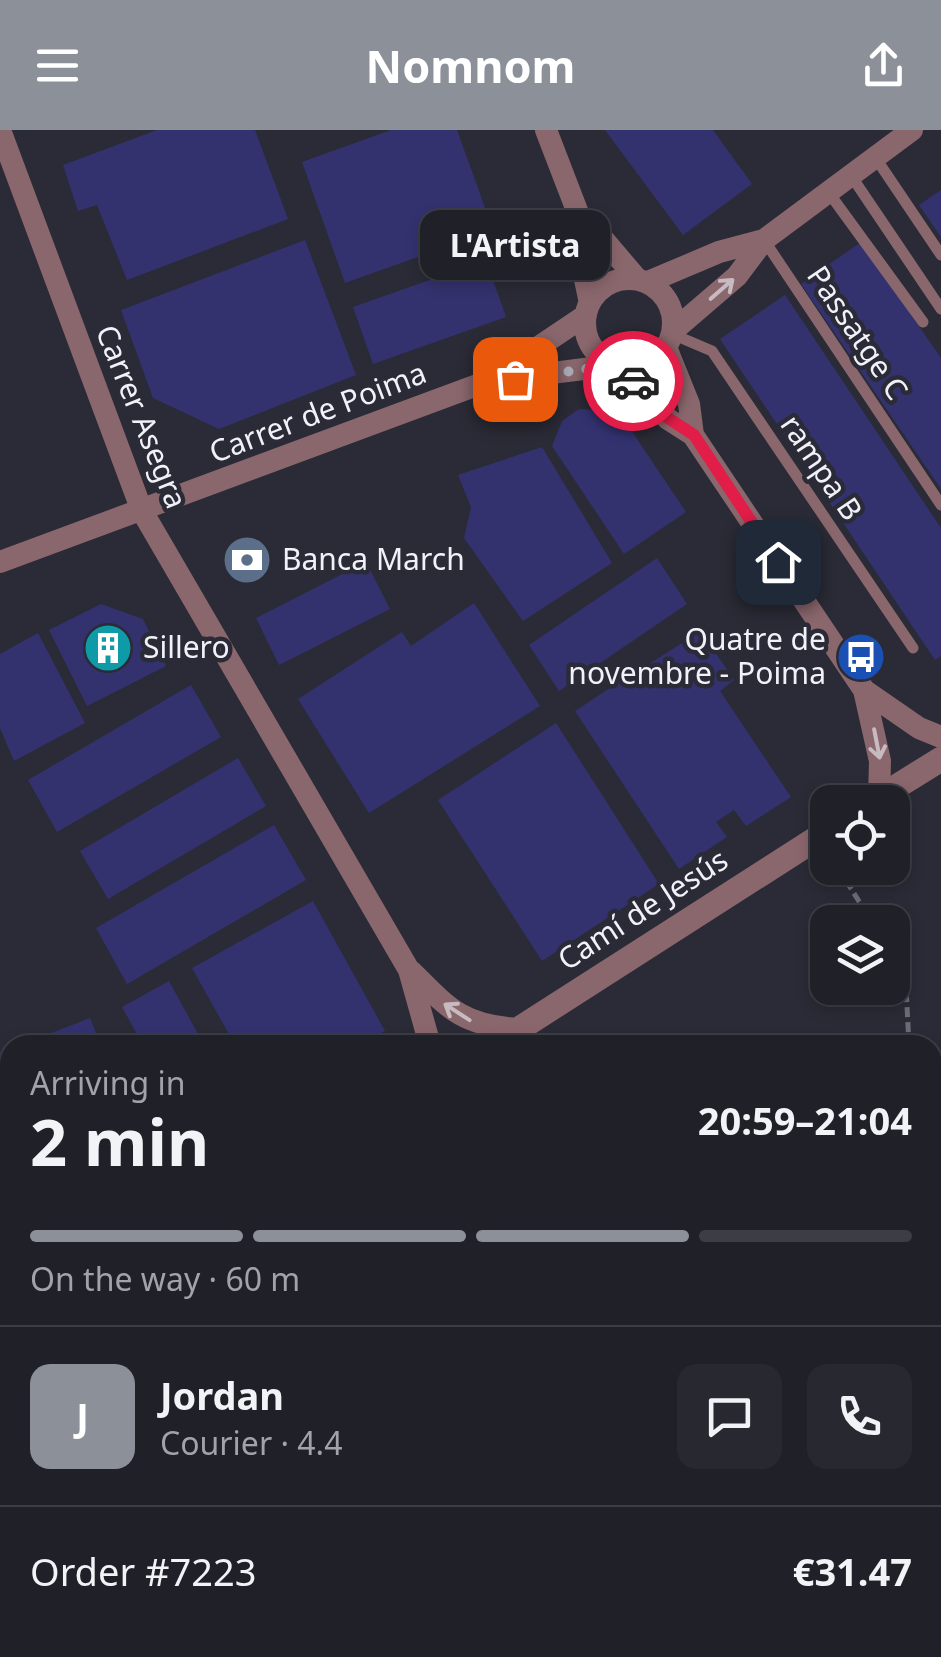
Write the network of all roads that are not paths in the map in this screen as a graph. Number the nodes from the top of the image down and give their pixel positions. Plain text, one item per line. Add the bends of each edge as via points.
1 (0, 130) edge
2 (546, 130) edge
3 (912, 130) edge
4 (876, 158) junction
5 (852, 177) junction
6 (829, 193) junction
7 (580, 221) junction
8 (764, 240) junction
9 (941, 255) edge
10 (642, 280) junction
11 (941, 309) edge
12 (588, 310) junction
13 (923, 322) dead end
14 (670, 337) junction
15 (618, 366) junction
16 (488, 381) junction
17 (694, 435) junction
18 (941, 504) edge
19 (142, 510) junction
20 (0, 562) edge
21 (913, 648) dead end
22 (864, 690) junction
23 (941, 737) edge
24 (941, 759) edge
25 (878, 785) edge
26 (900, 785) edge
27 (810, 843) edge
28 (409, 970) junction
29 (517, 1030) junction
30 (427, 1035) edge
31 (509, 1035) edge

1 - 19 street, Carrer Asegra
2 - 7 street
3 - 4 street
4 - 5 street
4 - 9 lane
5 - 6 street
5 - 11 lane
6 - 8 street
6 - 13 lane
7 - 10 street
7 - 12 street
8 - 10 street
14 -> 8 street
8 - 18 lane, Passatge C
10 - 12 street via 609,283
10 - 14 street via 668,302
12 - 15 street via 589,340
12 - 16 street, Carrer de Poima
14 - 15 street via 644,364
14 - 17 street
14 - 21 lane, rampa B via 712,351
15 - 16 street, Carrer de Poima
15 - 17 street
16 - 19 street, Carrer de Poima
17 - 22 street
19 - 20 street, Carrer de Poima
19 - 28 street, Carrer Asegra
22 - 23 street
22 -> 25 street via 880,760
24 - 26 street
27 - 29 street, Camí de Jesús
29 -> 28 street via 454,1015
28 - 30 street
29 - 31 street, Camí de Jesús

